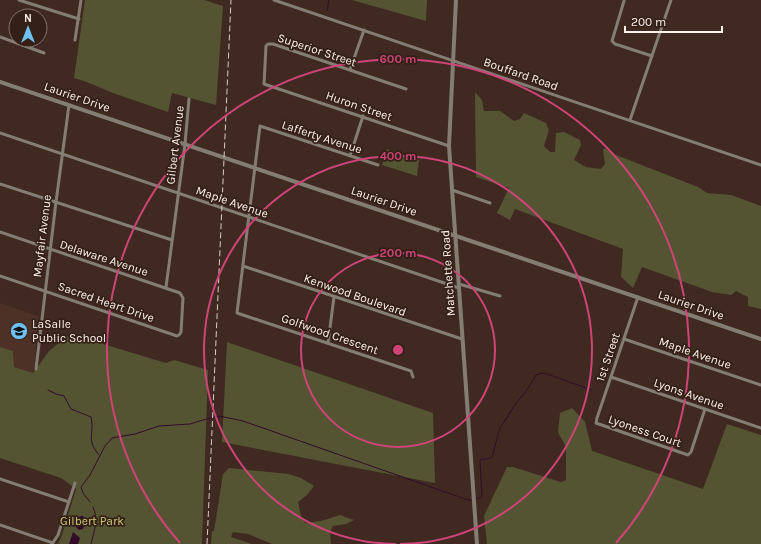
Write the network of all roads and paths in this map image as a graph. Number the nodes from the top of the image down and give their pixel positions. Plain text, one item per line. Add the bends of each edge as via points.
1 (19, 0) edge
2 (81, 0) edge
3 (274, 0) edge
4 (456, 0) edge
5 (671, 0) edge
6 (624, 1) edge
7 (79, 19) junction
8 (364, 30) junction
9 (0, 37) edge
10 (76, 40) dead end
11 (44, 53) dead end
12 (652, 56) junction
13 (453, 60) junction
14 (350, 70) junction
15 (0, 82) edge
16 (264, 84) joint
17 (406, 89) dead end
18 (189, 99) dead end
19 (69, 105) junction
20 (363, 116) junction
21 (630, 120) junction
22 (0, 133) edge
23 (185, 144) junction
24 (449, 146) junction
25 (62, 153) junction
26 (350, 156) junction
27 (378, 165) dead end
28 (761, 165) edge
29 (255, 168) junction
30 (0, 184) edge
31 (452, 190) junction
32 (178, 193) junction
33 (56, 202) junction
34 (490, 203) dead end
35 (249, 217) junction
36 (0, 232) edge
37 (456, 236) junction
38 (172, 240) junction
39 (50, 249) junction
40 (243, 266) junction
41 (0, 276) edge
42 (459, 286) junction
43 (166, 287) junction
44 (45, 291) junction
45 (500, 296) dead end
46 (334, 297) junction
47 (638, 297) junction
48 (181, 332) joint
49 (624, 338) junction
50 (462, 339) junction
51 (761, 339) edge
52 (328, 343) junction
53 (36, 369) dead end
54 (413, 377) dead end
55 (610, 377) junction
56 (761, 385) edge
57 (705, 409) junction
58 (596, 423) joint
59 (761, 428) edge
60 (0, 479) edge
61 (75, 483) dead end
62 (69, 502) junction
63 (0, 525) edge
64 (52, 543) edge
65 (477, 544) edge

1 - 7 street
2 - 7 street
3 - 8 street, Bouffard Road
4 - 13 street, Matchette Road
5 - 12 street
6 - 12 street via 612,41
7 - 10 street
8 - 13 street, Bouffard Road
8 - 14 street
9 - 11 street
12 - 21 street
13 - 21 street, Bouffard Road
13 - 24 street, Matchette Road
14 - 16 street, Superior Street via 268,44
14 - 17 street, Superior Street
15 - 19 street, Laurier Drive
16 - 20 street, Huron Street
18 - 23 street, Gilbert Avenue
19 - 23 street, Laurier Drive
19 - 25 street, Mayfair Avenue
20 - 24 street, Huron Street
20 - 26 street
21 - 28 street, Bouffard Road
22 - 25 street, Maple Avenue
23 - 29 street, Laurier Drive
23 - 32 street, Gilbert Avenue
24 - 31 street, Matchette Road
25 - 32 street, Maple Avenue
25 - 33 street, Mayfair Avenue
26 - 27 street, Lafferty Avenue
26 - 29 street, Lafferty Avenue via 260,126
29 - 35 street
29 - 37 street, Laurier Drive
30 - 33 street
31 - 34 street
31 - 37 street, Matchette Road
32 - 35 street, Maple Avenue
32 - 38 street, Gilbert Avenue
33 - 38 street
33 - 39 street, Mayfair Avenue
35 - 40 street
35 - 42 street, Maple Avenue
36 - 39 street, Delaware Avenue
37 - 42 street, Matchette Road
37 - 47 street, Laurier Drive
38 - 43 street, Gilbert Avenue
39 - 43 street, Delaware Avenue
39 - 44 street, Mayfair Avenue
40 - 46 street, Kenwood Boulevard
40 - 52 street, Golfwood Crescent via 237,313
41 - 44 street, Sacred Heart Drive
42 - 45 street, Maple Avenue
42 - 50 street, Matchette Road
43 - 48 street, Delaware Avenue via 180,293 183,298
44 - 48 street, Sacred Heart Drive via 177,336
44 - 53 street, Mayfair Avenue
46 - 50 street, Kenwood Boulevard
46 - 52 street
47 - 49 street, 1st Street
47 - 51 street, Laurier Drive
49 - 55 street, 1st Street
49 - 56 street, Maple Avenue
50 - 65 street, Matchette Road
52 - 54 street, Golfwood Crescent via 410,372
55 - 57 street, Lyons Avenue
55 - 58 street, 1st Street
57 - 58 street, Lyoness Court via 688,455
57 - 59 street, Lyons Avenue
60 - 62 street
61 - 62 street
62 - 64 street via 58,535
63 - 64 street

